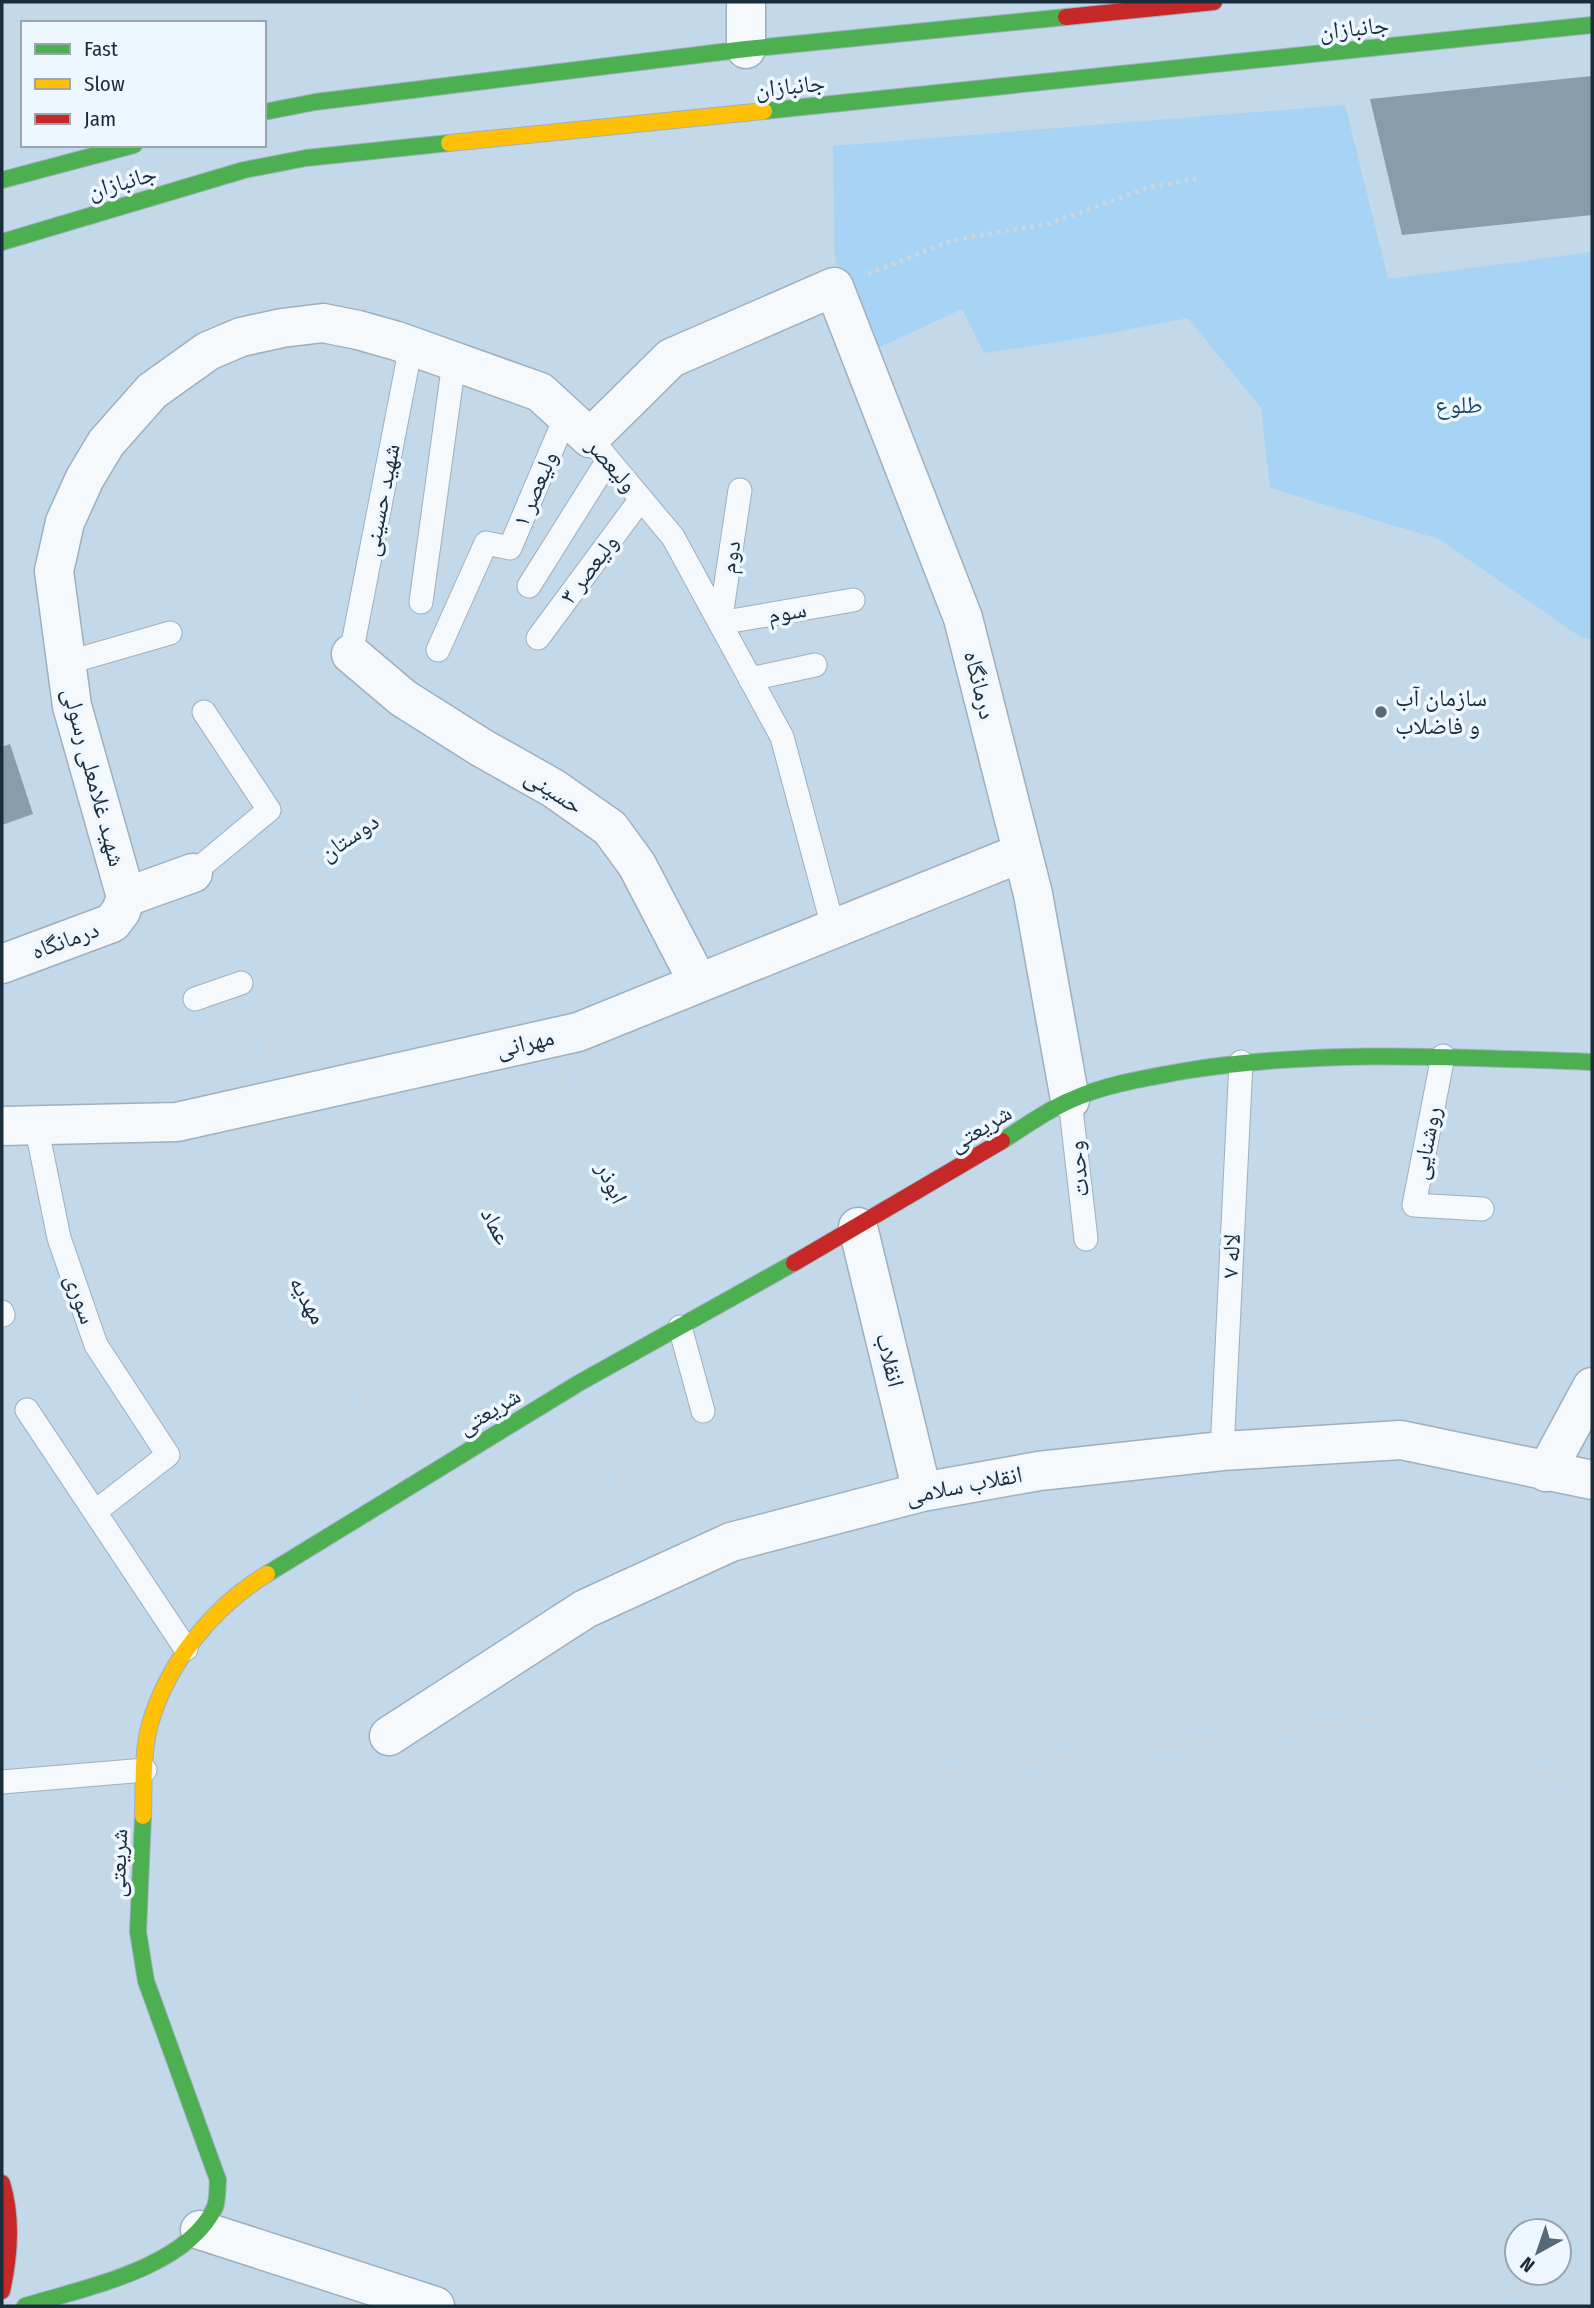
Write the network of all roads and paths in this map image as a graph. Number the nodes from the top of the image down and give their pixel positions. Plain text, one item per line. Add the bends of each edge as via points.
1 (746, 2) edge
2 (1214, 2) edge
3 (1592, 25) edge
4 (746, 49) junction
5 (266, 112) edge
6 (126, 147) edge
7 (1201, 178) dead end
8 (2, 180) edge
9 (2, 242) edge
10 (834, 287) junction
11 (411, 346) junction
12 (454, 362) junction
13 (152, 391) joint
14 (588, 438) junction
15 (740, 490) dead end
16 (641, 499) junction
17 (529, 586) dead end
18 (853, 600) dead end
19 (421, 602) dead end
20 (720, 623) junction
21 (170, 633) dead end
22 (538, 638) dead end
23 (438, 650) dead end
24 (351, 654) joint
25 (66, 663) junction
26 (815, 665) dead end
27 (750, 679) junction
28 (204, 712) dead end
29 (482, 748) junction
30 (1021, 853) junction
31 (313, 862) junction
32 (193, 873) joint
33 (126, 897) junction
34 (338, 898) dead end
35 (216, 926) dead end
36 (833, 927) junction
37 (2, 964) edge
38 (698, 982) junction
39 (241, 983) dead end
40 (195, 999) dead end
41 (544, 1039) junction
42 (1443, 1056) junction
43 (1241, 1062) junction
44 (1592, 1062) edge
45 (414, 1068) junction
46 (1070, 1100) junction
47 (204, 1116) junction
48 (19, 1126) edge
49 (1482, 1209) dead end
50 (858, 1227) junction
51 (1086, 1238) dead end
52 (680, 1327) junction
53 (579, 1383) junction
54 (1592, 1387) edge
55 (27, 1410) dead end
56 (703, 1412) dead end
57 (1222, 1451) junction
58 (1546, 1472) junction
59 (1592, 1480) edge
60 (412, 1485) junction
61 (922, 1492) junction
62 (96, 1511) junction
63 (663, 1573) junction
64 (186, 1649) junction
65 (389, 1736) dead end
66 (145, 1770) junction
67 (2, 1782) edge
68 (1592, 1796) edge
69 (2, 2183) edge
70 (200, 2230) junction
71 (1592, 2259) edge
72 (1573, 2266) edge
73 (1519, 2287) edge
74 (2, 2291) edge
75 (25, 2306) edge
76 (435, 2306) edge
77 (948, 2306) edge
78 (1470, 2306) edge

1 - 4 street
2 - 4 main road, جانبازان
3 - 9 main road, جانبازان via 306,158 244,170
4 - 5 main road, جانبازان
6 - 8 main road, جانبازان
7 - 10 path via 1150,187 1048,224 953,240
10 - 14 street via 671,358
10 - 30 street, درمانگاه via 963,618
11 - 12 street, ولیعصر
11 - 13 street, ولیعصر via 323,323 282,328 241,337 208,351
11 - 24 lane, شهید حسینی
12 - 14 street, ولیعصر via 540,392
12 - 19 lane
13 - 25 street, شهید غلامعلی رسولی via 106,443 65,522 54,572
14 - 16 lane, ولیعصر
14 - 17 lane
14 - 23 lane, ولیعصر ۱ via 510,548 486,543
15 - 20 lane, دوم
16 - 20 lane, ولیعصر via 673,537
16 - 22 lane, ولیعصر ۳
18 - 20 lane, سوم
20 - 27 lane, ولیعصر
21 - 25 lane
24 - 29 street, حسینی via 403,698
25 - 33 street, شهید غلامعلی رسولی via 72,706
26 - 27 lane
27 - 36 lane, ولیعصر via 782,737
28 - 32 lane via 269,810
29 - 31 path, دوستان
29 - 38 street, حسینی via 553,788 610,828 637,865
30 - 36 street, مهرانی
30 - 46 street, درمانگاه
31 - 34 path
31 - 35 path, دوستان
32 - 33 street
33 - 37 street, درمانگاه via 112,923
36 - 38 street, مهرانی
38 - 41 street, مهرانی via 578,1032
39 - 40 lane
41 - 45 street, مهرانی
41 - 52 path, ابوذر
42 - 43 main road, شریعتی
42 - 44 main road, شریعتی
42 - 49 lane, روشنایی via 1414,1205
43 - 46 main road, شریعتی via 1132,1080
43 - 57 lane, لاله ۷
45 - 47 street, مهرانی
45 - 53 path, عماد
46 - 50 main road, شریعتی
46 - 51 lane, وحدت
47 - 48 street, مهرانی via 177,1122
47 - 60 path, مهدیه
48 - 62 lane, سوری via 96,1345 168,1455
50 - 52 main road, شریعتی
50 - 61 street, انقلاب
52 - 53 main road, شریعتی
52 - 56 lane
53 - 60 main road, شریعتی
53 - 63 path, عماد
54 - 58 street
55 - 62 lane
57 - 58 street, انقلاب سلامی via 1401,1440
57 - 61 street, انقلاب سلامی via 1039,1471
58 - 59 street, انقلاب سلامی
60 - 64 main road, شریعتی via 242,1589
61 - 63 street, انقلاب سلامی via 731,1542
62 - 64 lane
63 - 65 street, انقلاب سلامی via 585,1609
64 - 66 main road, شریعتی via 150,1725
66 - 67 lane
66 - 70 main road, شریعتی via 138,1932 146,1981 218,2179 216,2205
68 - 77 path via 1589,1788 1400,1716 916,1777 716,1921
69 - 74 main road via 8,2200 8,2264
70 - 75 main road, شریعتی via 153,2264
70 - 76 street
71 - 72 path
73 - 78 path

